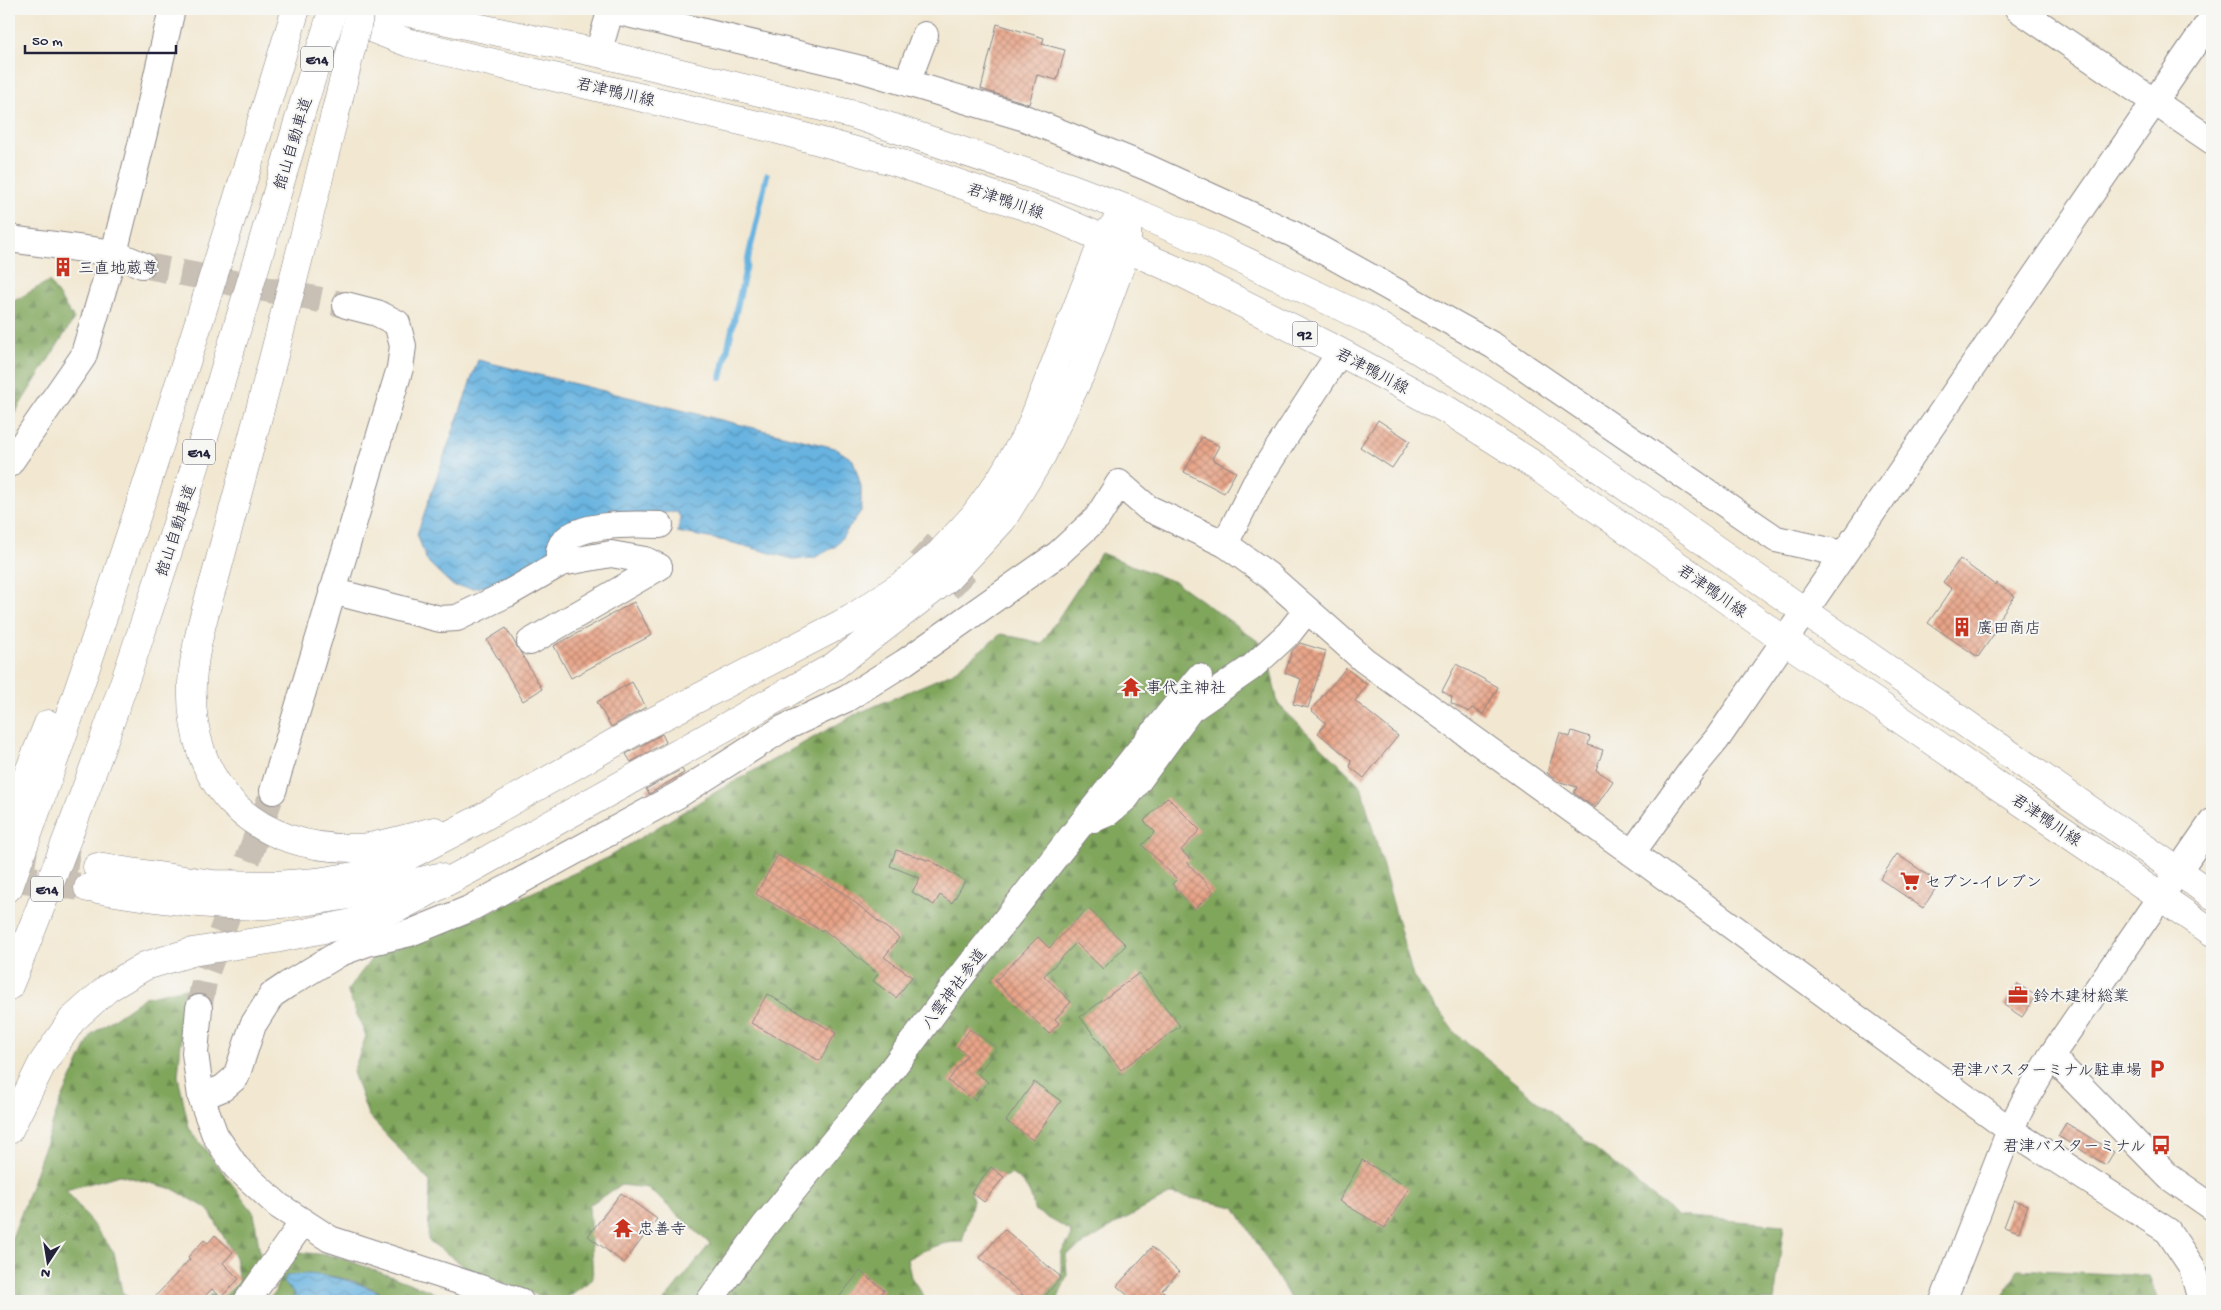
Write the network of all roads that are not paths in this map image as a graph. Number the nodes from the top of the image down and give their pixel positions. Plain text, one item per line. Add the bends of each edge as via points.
1 (172, 9) edge
2 (296, 9) edge
3 (385, 9) edge
4 (391, 9) edge
5 (611, 9) edge
6 (2018, 9) edge
7 (339, 10) edge
8 (2042, 16) edge
9 (2212, 18) edge
10 (925, 35) dead end
11 (598, 53) junction
12 (907, 83) junction
13 (2154, 101) junction
14 (2212, 141) edge
15 (1127, 209) junction
16 (9, 237) edge
17 (1116, 243) junction
18 (114, 253) junction
19 (142, 265) tunnel mouth
20 (346, 305) tunnel mouth
21 (1340, 352) junction
22 (166, 430) junction
23 (9, 464) edge
24 (660, 525) dead end
25 (1225, 544) junction
26 (1843, 554) junction
27 (560, 563) junction
28 (332, 591) junction
29 (1307, 610) junction
30 (1804, 611) junction
31 (1784, 640) junction
32 (530, 642) dead end
33 (1199, 677) dead end
34 (273, 791) tunnel mouth
35 (9, 821) edge
36 (476, 821) junction
37 (2212, 822) edge
38 (1081, 824) junction
39 (1632, 853) junction
40 (469, 870) junction
41 (2178, 871) junction
42 (9, 887) edge
43 (2212, 895) edge
44 (2160, 896) junction
45 (2212, 932) edge
46 (9, 986) edge
47 (199, 1008) tunnel mouth
48 (2052, 1056) junction
49 (201, 1097) junction
50 (9, 1130) edge
51 (2010, 1130) junction
52 (2212, 1207) edge
53 (303, 1222) junction
54 (2187, 1257) junction
55 (2212, 1274) edge
56 (247, 1301) edge
57 (520, 1301) edge
58 (709, 1301) edge
59 (1943, 1301) edge
60 (2202, 1301) edge

1 - 18 street
2 - 22 main road, E14
3 - 7 main road
4 - 11 main road, 君津鴨川線 / 92
5 - 11 street
5 - 12 street
6 - 8 street
7 - 17 main road, 君津鴨川線 / 92 via 373,29 409,43 774,129 896,162 1047,214
7 - 36 main road, bridge via 335,114 272,366 202,625 192,682 194,726 209,769 233,804 253,822 279,836 318,847 360,848
7 - 46 main road, 館山自動車道 / E14, bridge via 302,109 198,457 138,643 85,792
8 - 13 street
9 - 13 street
10 - 12 street
11 - 15 main road, 君津鴨川線 / 92 via 855,115
12 - 26 street via 1022,117 1146,167 1293,234 1494,346 1776,540
13 - 14 street
13 - 26 street
15 - 17 main road
15 - 30 main road, 君津鴨川線 / 92 via 1201,240 1367,319 1504,402
16 - 18 street
17 - 21 main road, 君津鴨川線 / 92
17 - 36 main road via 1029,432 974,516 939,554 905,583 851,619 646,725
17 - 40 main road via 1082,371 1042,454 1002,520 948,578 833,667
18 - 19 street
18 - 23 street via 83,358
20 - 28 street via 377,312 397,323 403,346 400,368
21 - 25 street via 1255,484
21 - 31 main road, 君津鴨川線 / 92 via 1449,411 1536,466
22 - 35 main road
22 - 42 main road, E14
24 - 27 street via 629,523 599,527 570,536 559,552
25 - 29 street via 1268,575
25 - 49 street via 1148,508 1119,483 1097,518 1058,554 976,600 905,662 846,699 782,729 678,795 469,909 410,932 340,953 307,972 272,996 253,1025 236,1077 223,1088
26 - 30 street
27 - 28 street via 508,594 457,618 440,619
27 - 32 street via 611,554 644,560 658,567
28 - 34 street
29 - 38 street via 1289,633 1252,668 1190,710 1126,798 1108,813
29 - 39 street via 1364,660
30 - 31 street
30 - 41 main road, 君津鴨川線 / 92
31 - 39 street via 1717,739
31 - 44 main road, 君津鴨川線 / 92
33 - 38 street, 八雲神社参道
36 - 40 main road via 404,858 360,875 317,882 213,884 92,877 200,903 265,905 348,895
37 - 41 street
38 - 58 street, 八雲神社参道 via 883,1081 765,1225
39 - 51 street
40 - 50 main road via 398,908 348,924 192,952 145,966 108,988 72,1020 42,1064
41 - 43 main road, 君津鴨川線 / 92
41 - 44 street
44 - 45 main road, 君津鴨川線 / 92
44 - 48 street
47 - 49 street via 195,1053
48 - 51 street
48 - 52 street via 2169,1177
49 - 53 street via 215,1135 236,1167 279,1206
51 - 54 street via 2168,1231
51 - 59 street
53 - 56 street
53 - 57 street via 330,1239
54 - 55 street
54 - 60 street

